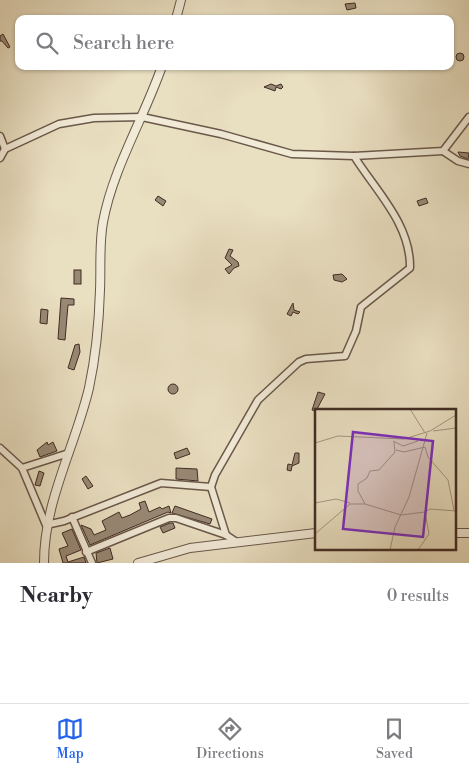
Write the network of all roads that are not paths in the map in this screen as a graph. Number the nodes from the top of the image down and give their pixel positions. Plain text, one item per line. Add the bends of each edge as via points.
1 (181, 0) edge
2 (177, 15) edge
3 (160, 70) edge
4 (142, 117) junction
5 (469, 117) edge
6 (0, 136) edge
7 (5, 150) junction
8 (443, 151) junction
9 (354, 156) junction
10 (0, 158) edge
11 (469, 164) edge
12 (0, 448) edge
13 (69, 453) junction
14 (22, 468) junction
15 (211, 487) junction
16 (72, 517) junction
17 (46, 525) junction
18 (315, 532) edge
19 (456, 533) edge
20 (469, 533) edge
21 (226, 535) junction
22 (235, 541) junction
23 (86, 552) junction
24 (44, 563) edge
25 (92, 563) edge
26 (138, 563) edge

1 - 2 street
3 - 4 street
4 - 7 street via 94,118 59,124
4 - 9 street via 292,154
4 - 13 street via 105,213 95,360
5 - 8 street
6 - 7 street
7 - 10 street
8 - 9 street
8 - 11 street
9 - 15 street via 395,215 410,268 361,307 356,331 345,356 299,362 258,400
12 - 14 street
13 - 14 street
13 - 17 street
14 - 17 street
15 - 16 street via 161,483
15 - 21 street
16 - 17 street
16 - 23 street
17 - 24 street
18 - 22 street
19 - 20 street
21 - 22 street
21 - 23 street via 169,518
22 - 26 street via 190,548
23 - 25 street

